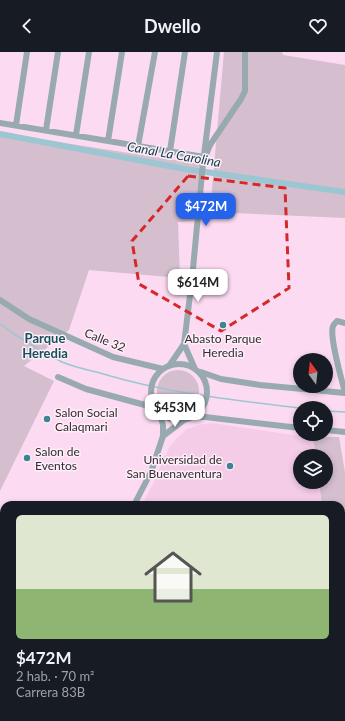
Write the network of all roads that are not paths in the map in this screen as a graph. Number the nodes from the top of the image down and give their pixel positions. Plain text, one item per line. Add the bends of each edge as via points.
1 (27, 52) edge
2 (58, 52) edge
3 (89, 52) edge
4 (122, 52) edge
5 (155, 52) edge
6 (185, 52) edge
7 (217, 52) edge
8 (245, 52) edge
9 (0, 123) edge
10 (16, 125) junction
11 (46, 130) junction
12 (76, 135) junction
13 (108, 141) junction
14 (138, 146) junction
15 (170, 151) junction
16 (203, 160) junction
17 (0, 300) edge
18 (345, 322) edge
19 (184, 344) junction
20 (166, 368) junction
21 (196, 370) junction
22 (58, 378) dead end
23 (345, 393) edge
24 (158, 409) junction
25 (192, 417) junction
26 (185, 419) junction
27 (293, 427) edge
28 (333, 431) edge
29 (345, 432) edge
30 (163, 436) junction
31 (136, 501) edge

1 - 10 street
2 - 11 street
3 - 12 street
4 - 13 street
5 - 14 street
6 - 15 street
7 - 16 street
8 - 16 street via 245,91
9 - 10 street
10 - 11 street
11 - 12 street
12 - 13 street
13 - 14 street
14 - 15 street
15 - 16 street
16 - 19 street
17 - 20 street, Calle 32 via 29,319 113,357
18 - 23 street via 337,322 332,329
19 - 20 street
19 - 21 street
20 - 21 street via 182,364
20 - 24 street via 154,380 151,393
21 - 23 street via 221,379
21 - 25 street via 206,382 207,394 204,405
22 - 24 street via 86,389
24 - 26 street via 171,418
24 - 30 street
25 - 26 street
25 - 27 street
26 - 30 street
28 - 29 street
30 - 31 street via 151,472

